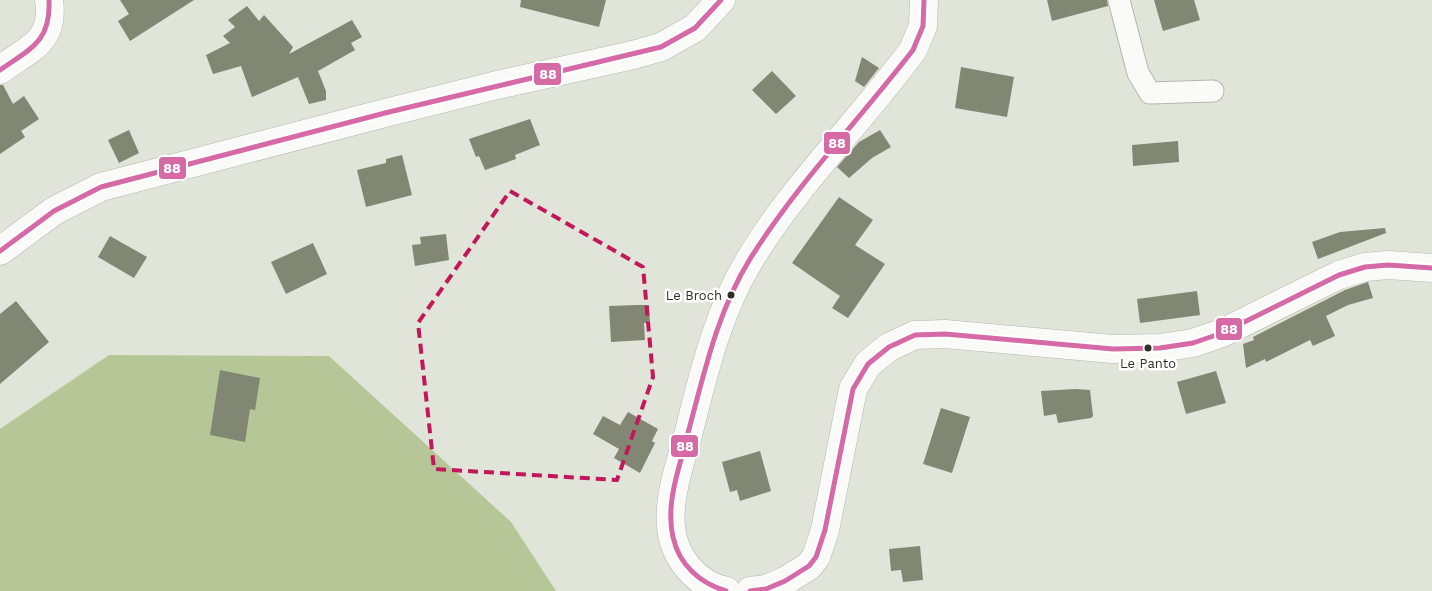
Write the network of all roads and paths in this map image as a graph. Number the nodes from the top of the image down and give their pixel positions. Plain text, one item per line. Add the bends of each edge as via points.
1 (49, 0) edge
2 (924, 0) edge
3 (1120, 0) edge
4 (713, 3) edge
5 (0, 70) edge
6 (1212, 91) dead end
7 (0, 251) edge
8 (1432, 268) edge
9 (726, 591) edge
10 (750, 591) edge

1 - 5 street via 49,26 40,43
2 - 9 street via 923,26 913,50 772,226 748,262 717,331 679,467 671,527 674,544 694,576
3 - 6 street via 1138,73 1150,93
4 - 7 street via 695,28 661,47 398,109 101,187 54,211
8 - 10 street via 1365,266 1339,275 1222,333 1193,343 1160,348 1113,349 946,334 915,336 889,347 868,364 854,389 825,530 816,557 785,581

